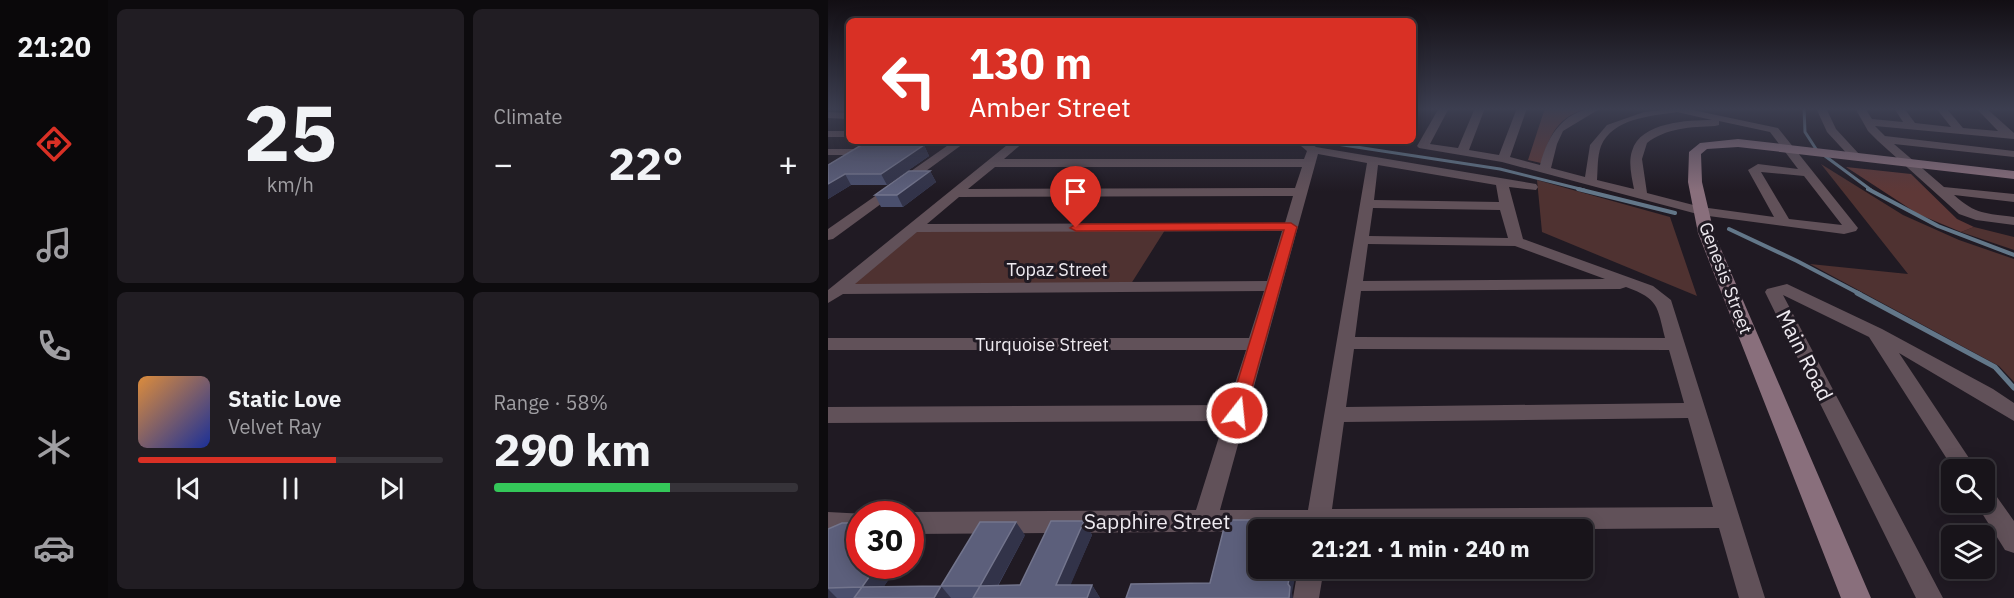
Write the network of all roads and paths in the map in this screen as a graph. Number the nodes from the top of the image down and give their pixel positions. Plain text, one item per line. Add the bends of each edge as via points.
1 (1429, 136) edge
2 (1469, 136) edge
3 (1512, 136) edge
4 (1553, 136) edge
5 (1603, 136) edge
6 (1651, 136) edge
7 (1779, 136) edge
8 (1836, 136) edge
9 (1880, 136) edge
10 (1882, 139) junction
11 (957, 144) edge
12 (1015, 144) edge
13 (1790, 148) junction
14 (1308, 151) edge
15 (828, 152) edge
16 (1462, 152) junction
17 (2014, 154) edge
18 (1855, 156) junction
19 (1503, 159) junction
20 (1373, 161) junction
21 (844, 162) edge
22 (1911, 162) junction
23 (992, 163) junction
24 (1545, 169) junction
25 (1806, 173) junction
26 (2014, 175) edge
27 (1502, 182) junction
28 (1591, 182) junction
29 (1532, 187) dead end
30 (1940, 190) junction
31 (1301, 192) junction
32 (955, 194) junction
33 (1641, 196) junction
34 (2014, 198) edge
35 (1366, 204) junction
36 (1506, 206) junction
37 (1701, 211) junction
38 (2014, 221) edge
39 (1785, 223) junction
40 (1291, 227) junction
41 (913, 228) junction
42 (828, 236) edge
43 (1361, 240) junction
44 (1516, 242) junction
45 (1631, 284) junction
46 (1274, 286) junction
47 (1354, 286) junction
48 (834, 293) edge
49 (1876, 333) junction
50 (1345, 343) junction
51 (828, 344) edge
52 (1257, 344) junction
53 (1678, 344) junction
54 (1697, 410) junction
55 (1237, 413) junction
56 (2014, 413) edge
57 (828, 415) edge
58 (1334, 415) junction
59 (1959, 459) edge
60 (1995, 513) edge
61 (1728, 517) junction
62 (1319, 519) edge
63 (1205, 520) junction
64 (1593, 520) edge
65 (1248, 522) edge
66 (924, 523) edge
67 (2014, 542) edge
68 (1309, 579) edge
69 (1306, 598) edge
70 (1752, 598) edge
71 (1856, 598) edge
72 (1930, 598) edge

1 - 16 street via 1423,146
2 - 16 street
3 - 19 street
4 - 24 street
5 - 28 street via 1594,147
6 - 33 street via 1637,150
7 - 13 street
8 - 18 street
9 - 10 street
10 - 17 street
10 - 22 street
11 - 42 street
12 - 23 street
13 - 18 street, Genesis Street
13 - 25 street
13 - 37 street, Genesis Street via 1738,143 1704,146 1695,152
14 - 20 street
14 - 23 street
14 - 31 street
15 - 21 street via 865,149
16 - 19 street
18 - 22 street, Genesis Street
19 - 24 street
20 - 27 street
20 - 35 street
22 - 26 street, Genesis Street
22 - 30 street
23 - 32 street
24 - 28 street
25 - 39 street via 1755,170
25 - 39 street via 1851,228
27 - 29 street
27 - 36 street
28 - 33 street
30 - 34 street
30 - 38 street via 1969,213
31 - 32 street
31 - 40 street
32 - 41 street
33 - 37 street
35 - 36 street
35 - 43 street
36 - 44 street
37 - 39 street
37 - 71 street, Genesis Street via 1726,282
40 - 41 street
40 - 46 street
41 - 48 street
43 - 44 street
43 - 47 street
44 - 45 street
45 - 47 street
45 - 53 street via 1663,300
46 - 48 street, Topaz Street
46 - 52 street
47 - 50 street
49 - 56 street, Main Road
49 - 59 street
49 - 72 street, Main Road via 1787,290 1773,292
50 - 53 street
50 - 58 street
51 - 52 street, Turquoise Street
52 - 55 street
53 - 54 street
54 - 58 street
54 - 61 street
55 - 57 street
55 - 63 street
58 - 62 street
60 - 67 street
61 - 64 street, Sapphire Street
61 - 70 street
63 - 65 street, Sapphire Street
63 - 66 street, Sapphire Street
68 - 69 street

